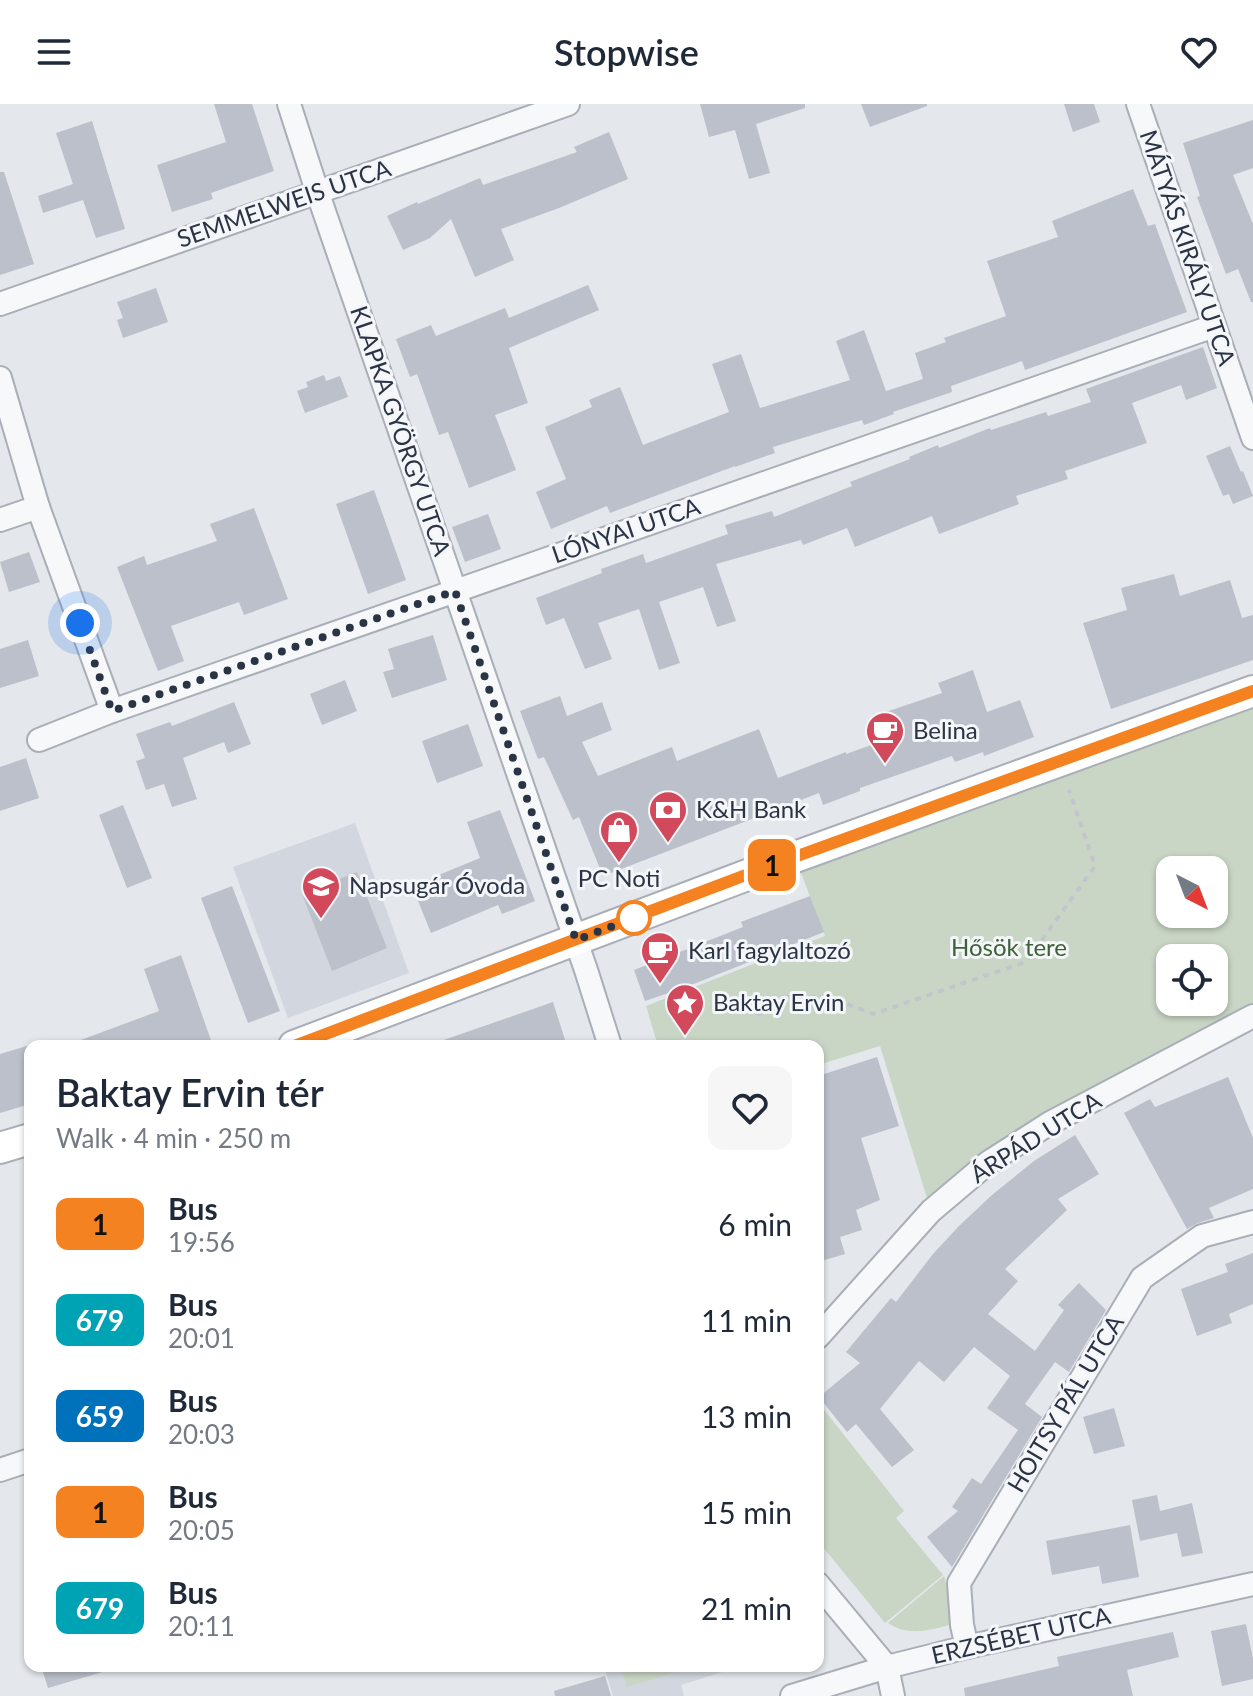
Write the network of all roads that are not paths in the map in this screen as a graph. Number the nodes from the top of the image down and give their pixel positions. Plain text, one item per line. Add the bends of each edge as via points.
1 (289, 104) edge
2 (568, 104) edge
3 (1138, 104) edge
4 (317, 191) junction
5 (0, 304) edge
6 (1214, 326) junction
7 (0, 378) edge
8 (1253, 438) edge
9 (38, 507) junction
10 (0, 520) edge
11 (455, 591) junction
12 (1253, 691) edge
13 (112, 711) junction
14 (39, 740) dead end
15 (576, 940) junction
16 (1253, 1016) edge
17 (310, 1040) edge
18 (608, 1040) edge
19 (24, 1141) edge
20 (0, 1148) edge
21 (1253, 1222) edge
22 (824, 1330) edge
23 (24, 1462) edge
24 (0, 1470) edge
25 (1253, 1584) edge
26 (824, 1591) edge
27 (967, 1647) junction
28 (887, 1667) junction
29 (792, 1696) edge
30 (893, 1696) edge

1 - 4 street, KLAPKA GYÖRGY UTCA
2 - 4 street, SEMMELWEIS UTCA
3 - 6 street, MÁTYÁS KIRÁLY UTCA
4 - 5 street, SEMMELWEIS UTCA
4 - 11 street, KLAPKA GYÖRGY UTCA
6 - 8 street, MÁTYÁS KIRÁLY UTCA
6 - 11 street, LÓNYAI UTCA
7 - 9 street
9 - 10 street
9 - 13 street
11 - 13 street, LÓNYAI UTCA
11 - 15 street, KLAPKA GYÖRGY UTCA
12 - 15 main road
13 - 14 street, LÓNYAI UTCA
15 - 17 main road
15 - 18 street, KLAPKA GYÖRGY UTCA
16 - 22 street, ÁRPÁD UTCA via 1050,1123 989,1162 931,1211
19 - 20 main road
21 - 27 street, HOITSY PÁL UTCA via 1202,1236 1142,1278 959,1583
23 - 24 street
25 - 27 street, ERZSÉBET UTCA
26 - 28 street
27 - 28 street, ERZSÉBET UTCA
28 - 29 street, ERZSÉBET UTCA
28 - 30 street

